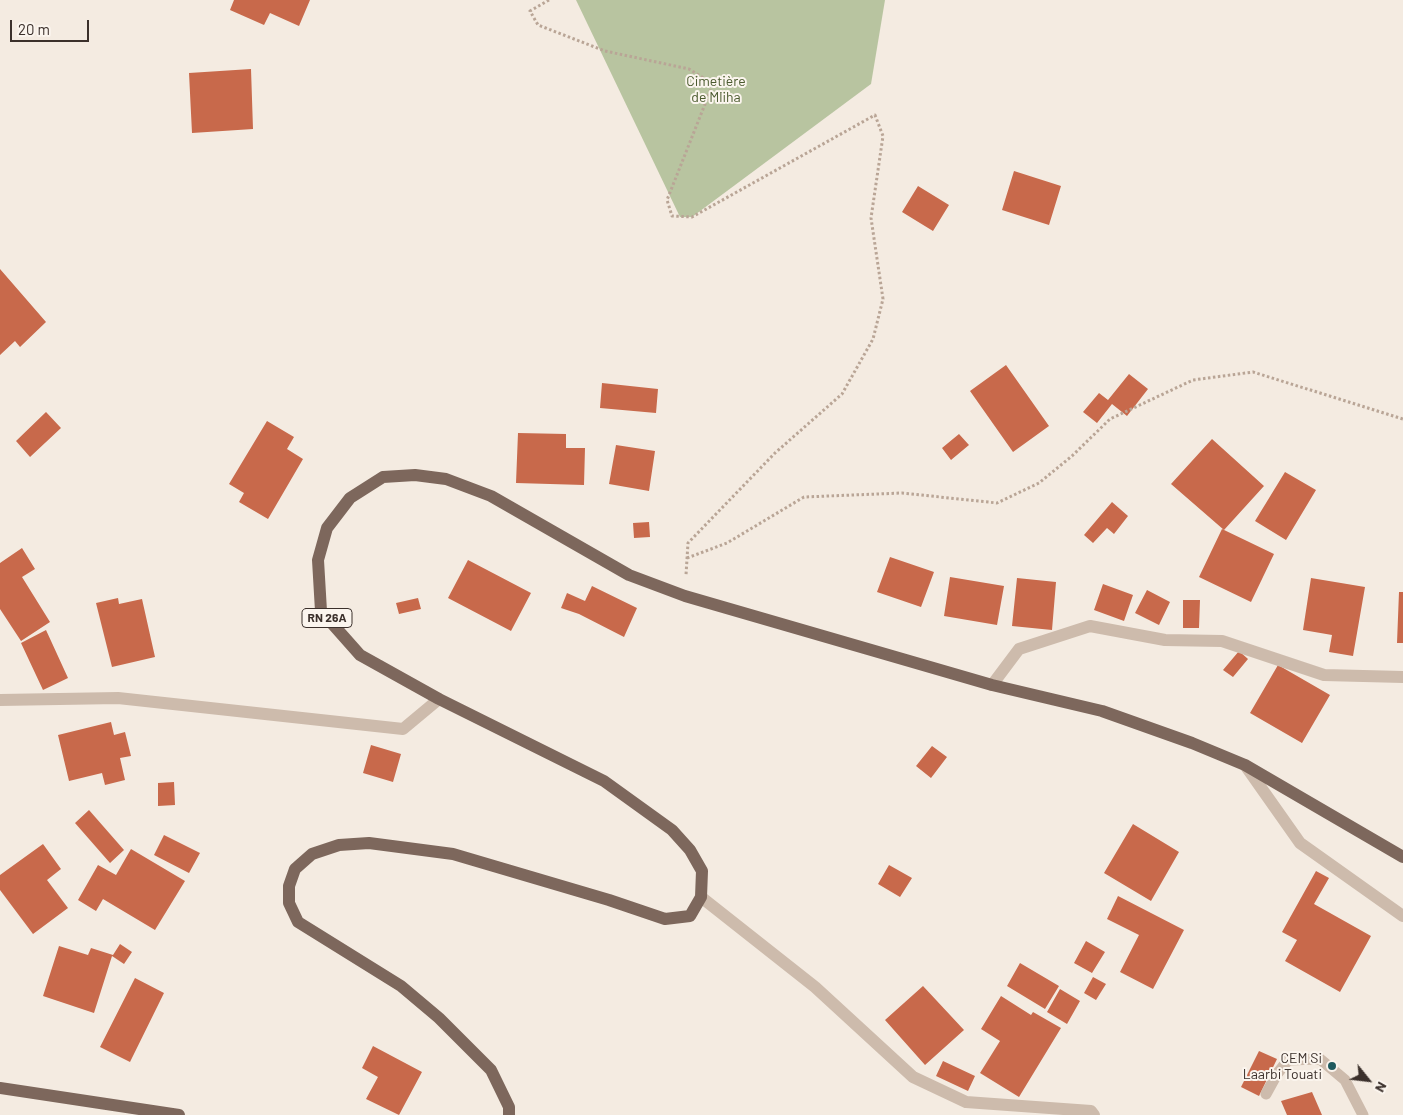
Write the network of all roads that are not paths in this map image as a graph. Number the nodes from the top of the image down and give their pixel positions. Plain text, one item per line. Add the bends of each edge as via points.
1 (1403, 677) edge
2 (992, 686) junction
3 (439, 699) junction
4 (0, 700) edge
5 (1245, 765) junction
6 (1403, 857) edge
7 (701, 897) junction
8 (1403, 916) edge
9 (0, 1088) edge
10 (1266, 1094) dead end
11 (179, 1115) edge
12 (509, 1115) edge
13 (1094, 1115) edge
14 (1362, 1115) edge

1 - 2 street via 1324,676 1222,641 1166,640 1090,626 1019,649
2 - 3 main road, RN 26A via 685,596 629,575 491,496 446,479 415,474 383,477 350,498 327,528 318,560 321,611 360,655
2 - 5 main road, RN 26A via 1102,711
3 - 4 street via 403,729 118,698
3 - 7 main road, RN 26A via 604,781 672,830 690,850 702,871
5 - 6 main road, RN 26A
5 - 8 street via 1300,843
7 - 12 main road via 690,916 665,919 453,854 368,843 338,845 312,854 295,869 289,886 289,903 298,922 400,986 439,1018 491,1070 509,1107
7 - 13 street via 815,987 913,1077 966,1102 1091,1111
9 - 11 main road
10 - 14 lane via 1288,1060 1320,1060 1345,1080

